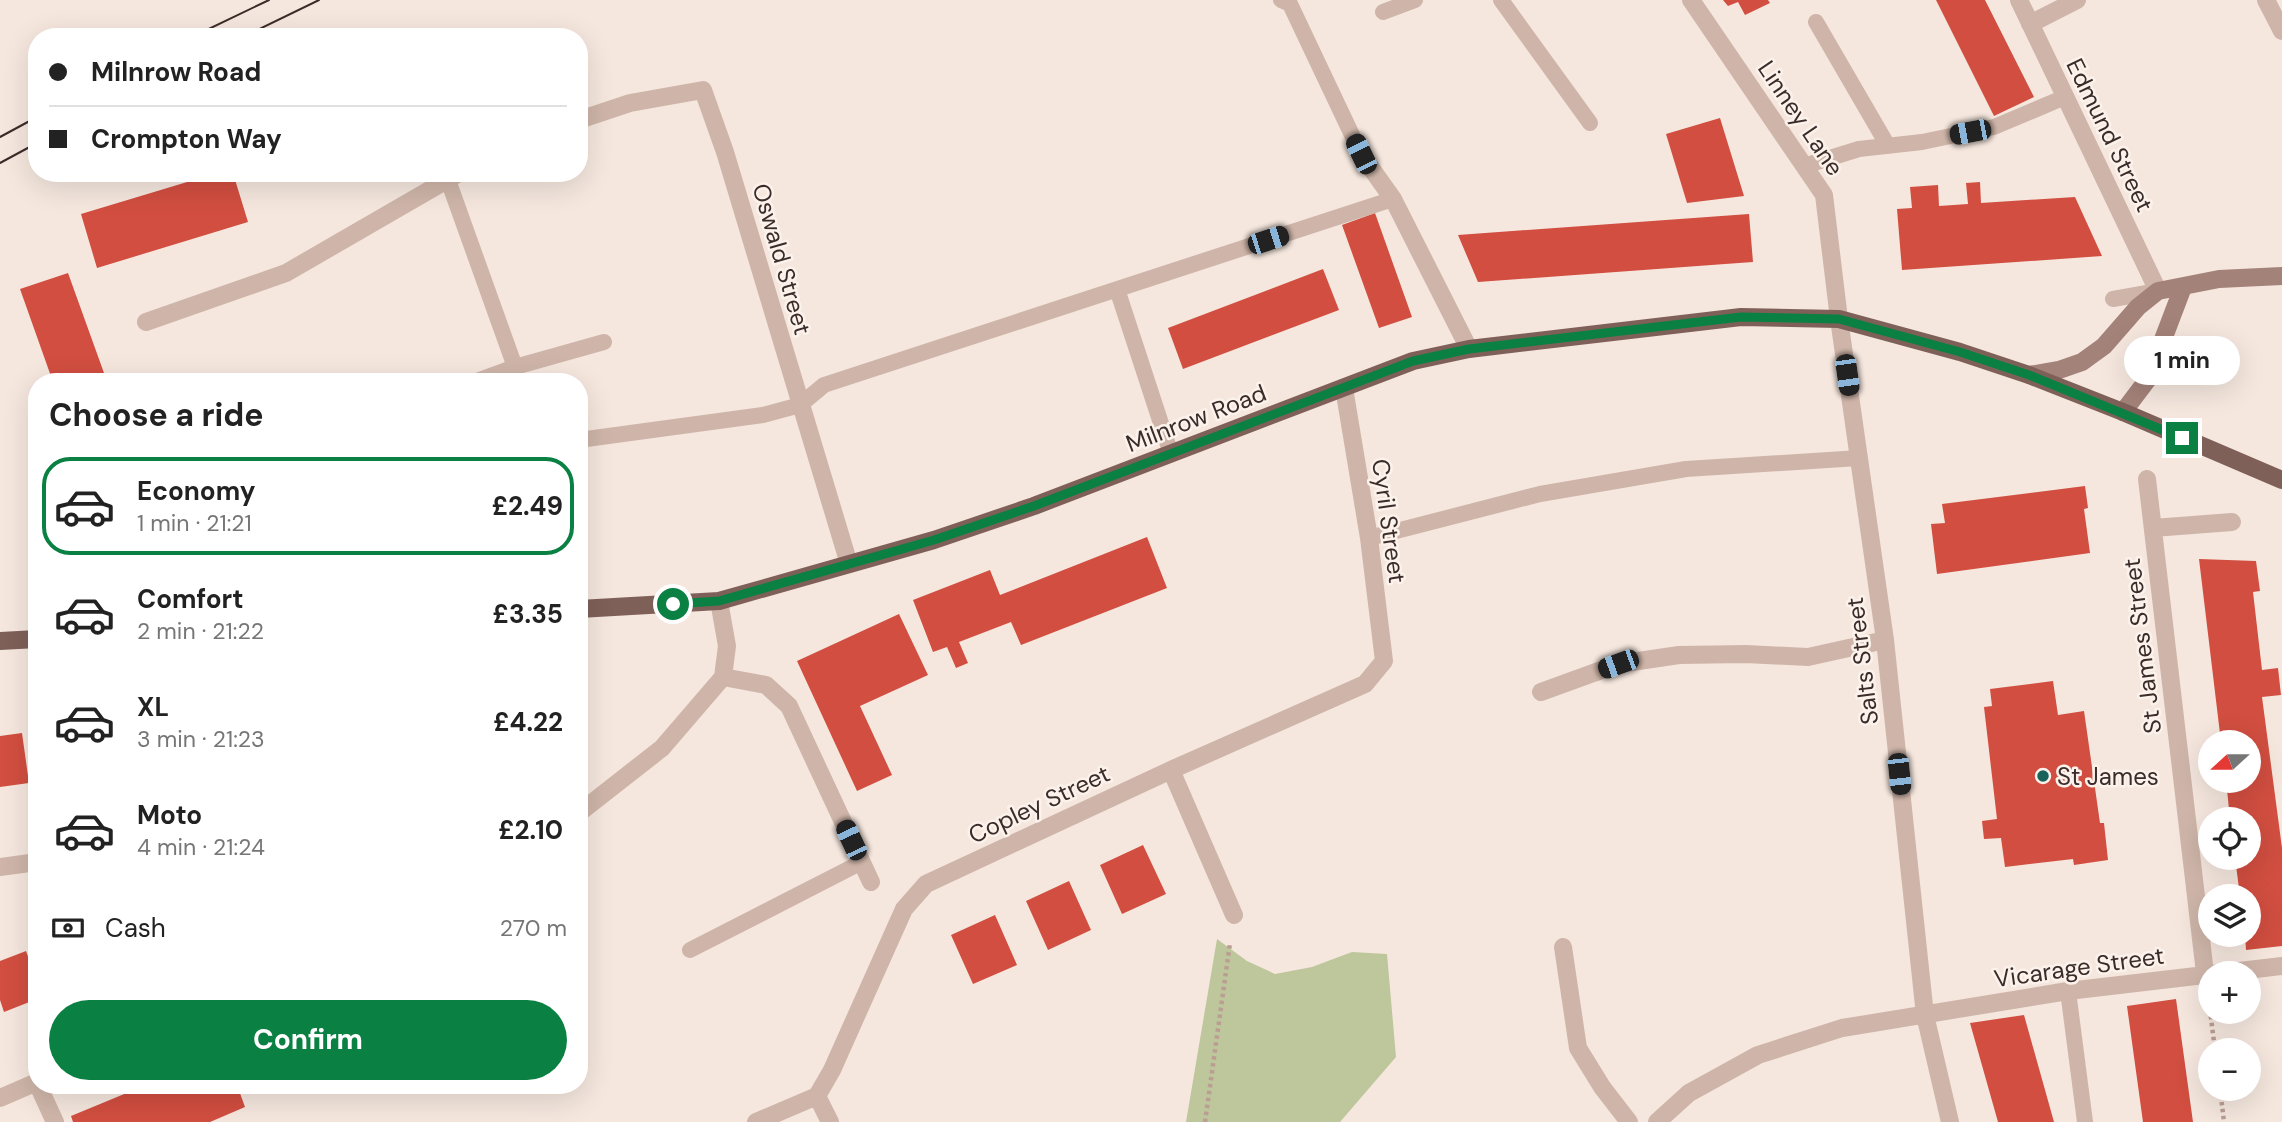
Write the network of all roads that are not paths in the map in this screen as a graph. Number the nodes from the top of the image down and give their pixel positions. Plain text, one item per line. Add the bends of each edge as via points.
1 (1281, 0) edge
2 (1415, 0) edge
3 (1501, 0) edge
4 (1692, 0) edge
5 (2019, 0) edge
6 (2077, 0) edge
7 (2266, 0) edge
8 (1383, 12) dead end
9 (1816, 22) dead end
10 (2030, 24) junction
11 (2282, 31) edge
12 (2065, 97) junction
13 (588, 117) edge
14 (1590, 123) dead end
15 (1888, 146) junction
16 (1361, 154) joint
17 (1804, 166) junction
18 (443, 182) edge
19 (455, 182) edge
20 (1393, 199) junction
21 (2282, 276) edge
22 (2183, 287) junction
23 (1118, 289) junction
24 (2158, 291) junction
25 (2113, 299) dead end
26 (1839, 319) junction
27 (146, 322) dead end
28 (604, 342) dead end
29 (1469, 349) junction
30 (515, 367) junction
31 (499, 373) edge
32 (2029, 375) junction
33 (1344, 388) junction
34 (800, 405) junction
35 (2123, 412) junction
36 (588, 439) edge
37 (1171, 454) junction
38 (1859, 458) junction
39 (2147, 479) dead end
40 (2282, 480) edge
41 (2232, 522) dead end
42 (2153, 528) junction
43 (1369, 538) junction
44 (849, 564) junction
45 (719, 601) junction
46 (588, 608) edge
47 (28, 639) edge
48 (1885, 640) junction
49 (0, 641) edge
50 (1384, 661) joint
51 (723, 677) junction
52 (1541, 692) dead end
53 (1171, 770) junction
54 (588, 806) edge
55 (862, 862) junction
56 (28, 863) edge
57 (0, 867) edge
58 (871, 882) dead end
59 (1234, 915) road end
60 (1563, 947) dead end
61 (690, 950) dead end
62 (2203, 961) edge
63 (2282, 965) edge
64 (2261, 967) edge
65 (2198, 975) edge
66 (2068, 991) junction
67 (1925, 1016) junction
68 (28, 1087) edge
69 (42, 1094) edge
70 (817, 1096) junction
71 (0, 1098) edge
72 (55, 1122) edge
73 (756, 1122) edge
74 (830, 1122) edge
75 (1629, 1122) edge
76 (1657, 1122) edge
77 (1950, 1122) edge
78 (2085, 1122) edge

1 - 16 lane via 1290,4
2 - 8 lane
3 - 14 lane
4 - 17 street, Linney Lane
5 - 10 street, Edmund Street
6 - 10 street
7 - 11 street
9 - 15 lane
10 - 12 street, Edmund Street
12 - 15 lane via 1994,127
12 - 24 street, Edmund Street
13 - 34 street, Oswald Street via 630,103 703,90
15 - 17 lane via 1859,149
16 - 20 street
17 - 26 street, Linney Lane via 1824,195
18 - 27 street via 286,273
19 - 30 lane
20 - 23 lane
20 - 29 street
21 - 22 street via 2219,279
22 - 24 street
22 - 35 street via 2148,379
23 - 34 lane via 824,385
23 - 37 lane
24 - 25 lane
24 - 32 street via 2082,362
26 - 29 main road, Milnrow Road via 1741,317
26 - 32 main road, Milnrow Road
26 - 38 street, Salts Street
28 - 30 lane
29 - 33 main road, Milnrow Road via 1413,361
30 - 31 lane
32 - 35 main road, Milnrow Road
33 - 37 main road, Milnrow Road
33 - 43 street, Cyril Street
34 - 36 lane via 763,415
34 - 44 street, Oswald Street
35 - 40 main road, Milnrow Road
37 - 44 main road, Milnrow Road via 947,536
38 - 43 lane via 1686,469 1540,494
38 - 48 street, Salts Street
39 - 42 street, St James Street
41 - 42 street, St James Street
42 - 62 street, St James Street
43 - 50 street, Cyril Street
44 - 45 main road, Milnrow Road
45 - 46 main road, Milnrow Road
45 - 51 street via 727,646
47 - 49 main road
48 - 52 street via 1808,657 1679,655 1618,664
48 - 67 street, Salts Street
50 - 53 street, Copley Street via 1366,684
51 - 54 street via 662,748
51 - 55 street via 766,685 789,706
53 - 59 street
53 - 70 street, Copley Street via 926,884 904,909
55 - 58 street
55 - 61 lane
56 - 57 street
60 - 75 street via 1578,1048
63 - 64 street, Vicarage Street
65 - 66 street, Vicarage Street
66 - 67 street, Vicarage Street
66 - 78 lane
67 - 76 street, Vicarage Street via 1842,1028 1758,1055 1689,1093
67 - 77 street, Salts Street
68 - 71 street
69 - 72 street
70 - 73 street
70 - 74 street

